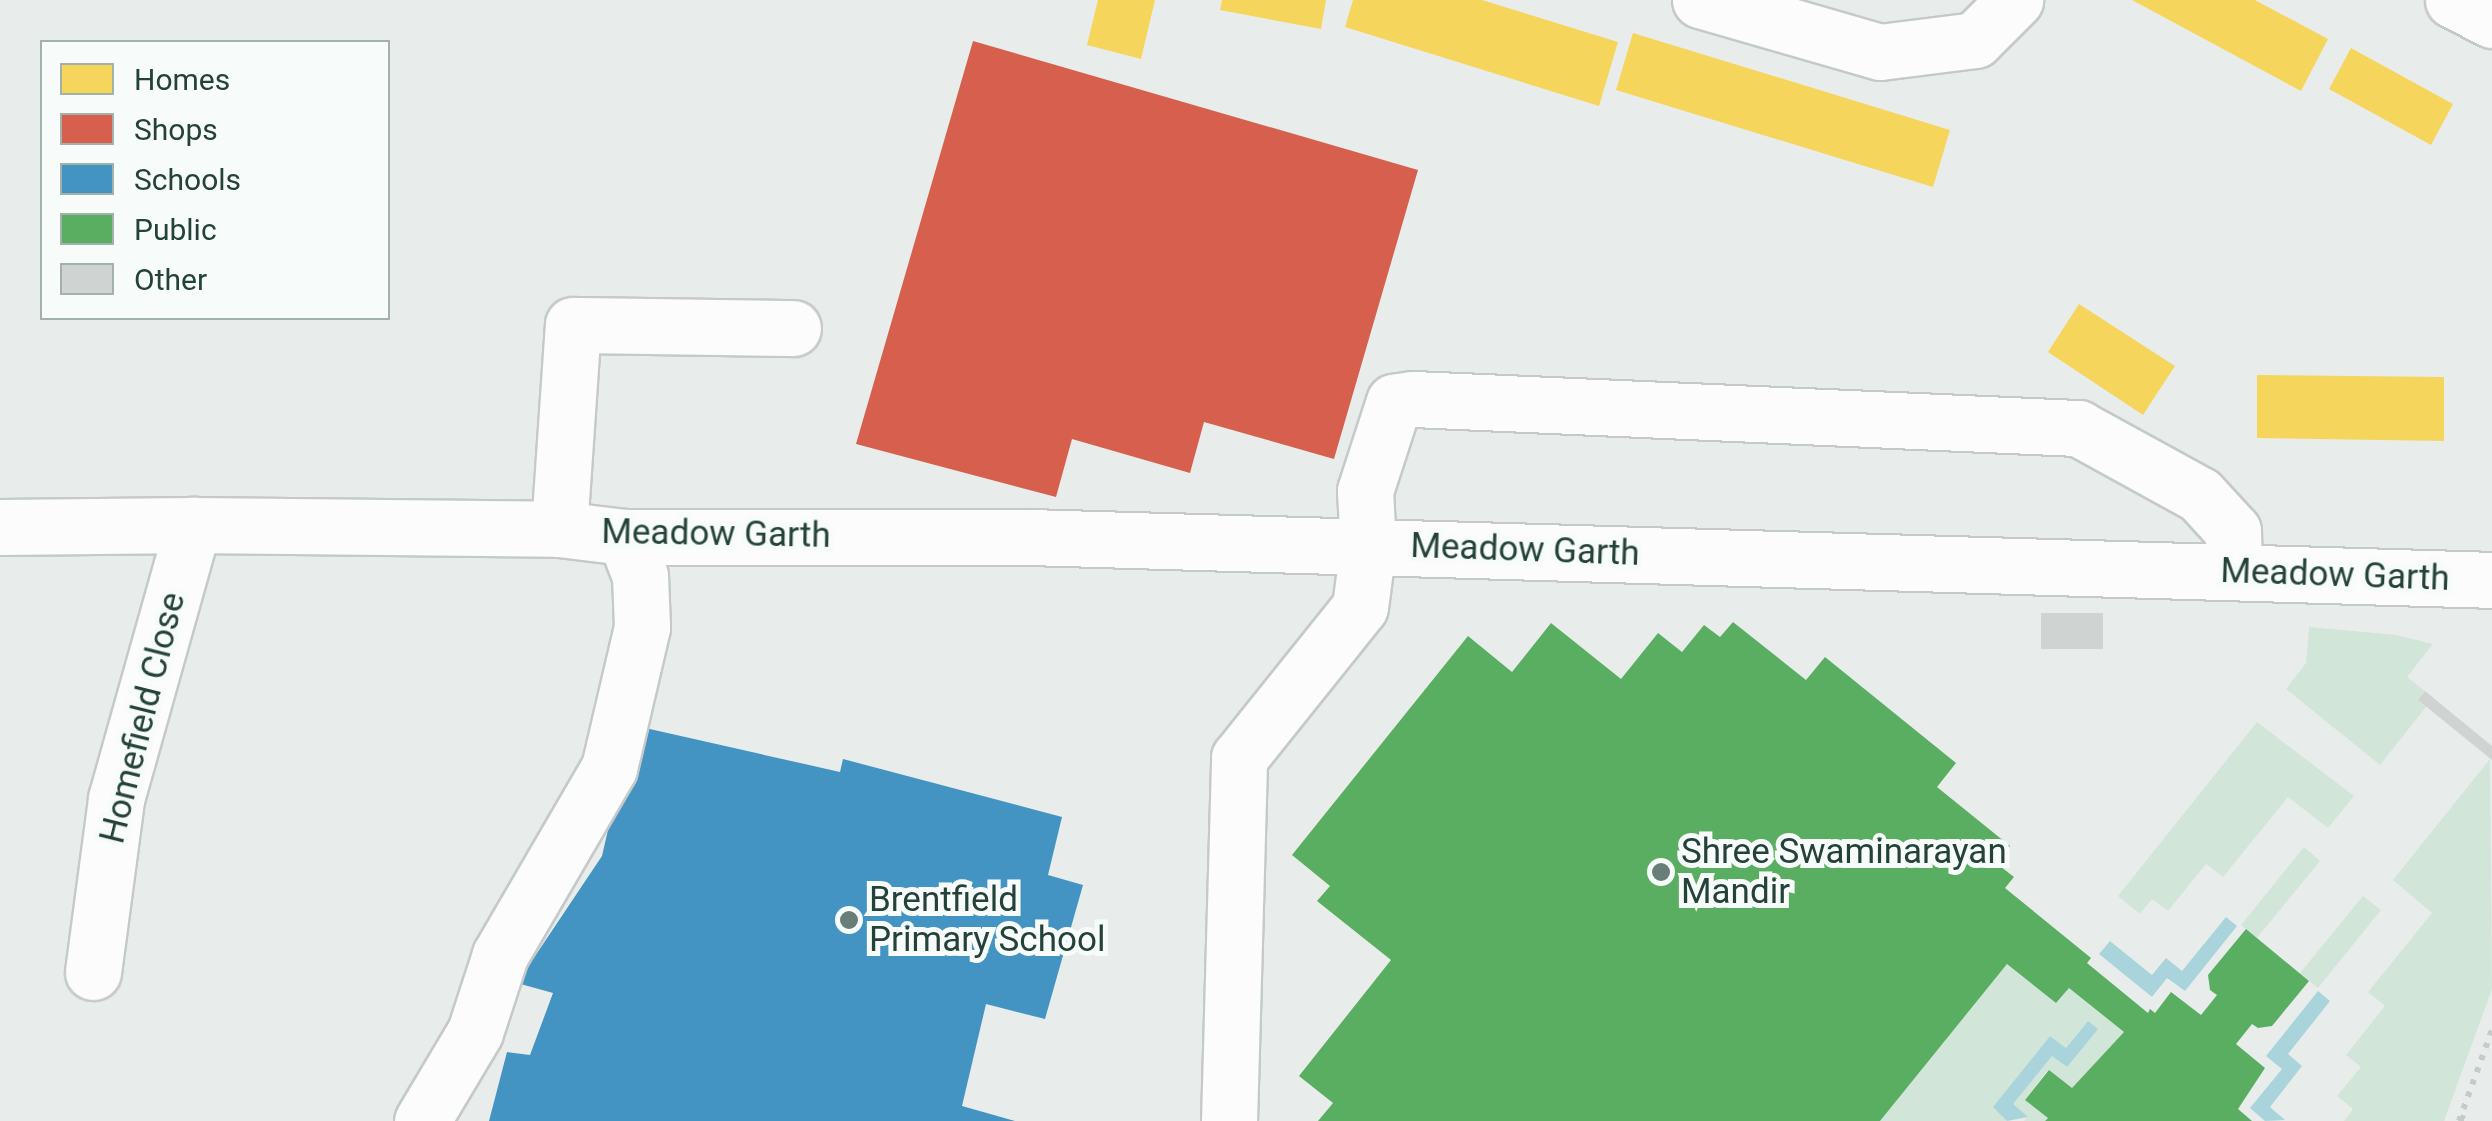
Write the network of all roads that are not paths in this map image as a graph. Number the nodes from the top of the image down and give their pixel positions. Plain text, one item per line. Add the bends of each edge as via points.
1 (1700, 0) edge
2 (2015, 0) edge
3 (2452, 0) edge
4 (2492, 20) edge
5 (792, 328) dead end
6 (193, 525) junction
7 (0, 528) edge
8 (559, 529) junction
9 (625, 537) junction
10 (1368, 546) junction
11 (2234, 572) junction
12 (2492, 580) edge
13 (92, 972) dead end
14 (422, 1121) edge
15 (1229, 1121) edge

1 - 2 street via 1880,52 1975,40
3 - 4 street
5 - 8 street, Meadow Garth via 572,325
6 - 7 street, Meadow Garth
6 - 8 street, Meadow Garth
6 - 13 street, Homefield Close via 116,799
8 - 9 street, Meadow Garth
9 - 10 street, Meadow Garth
9 - 14 street via 640,576 642,628 610,768 500,954 475,1032
10 - 11 street, Meadow Garth
10 - 11 street via 1365,491 1387,415 1394,402 1413,399 2078,428 2200,495 2233,531
10 - 15 street via 1360,607 1239,758
11 - 12 street, Meadow Garth

